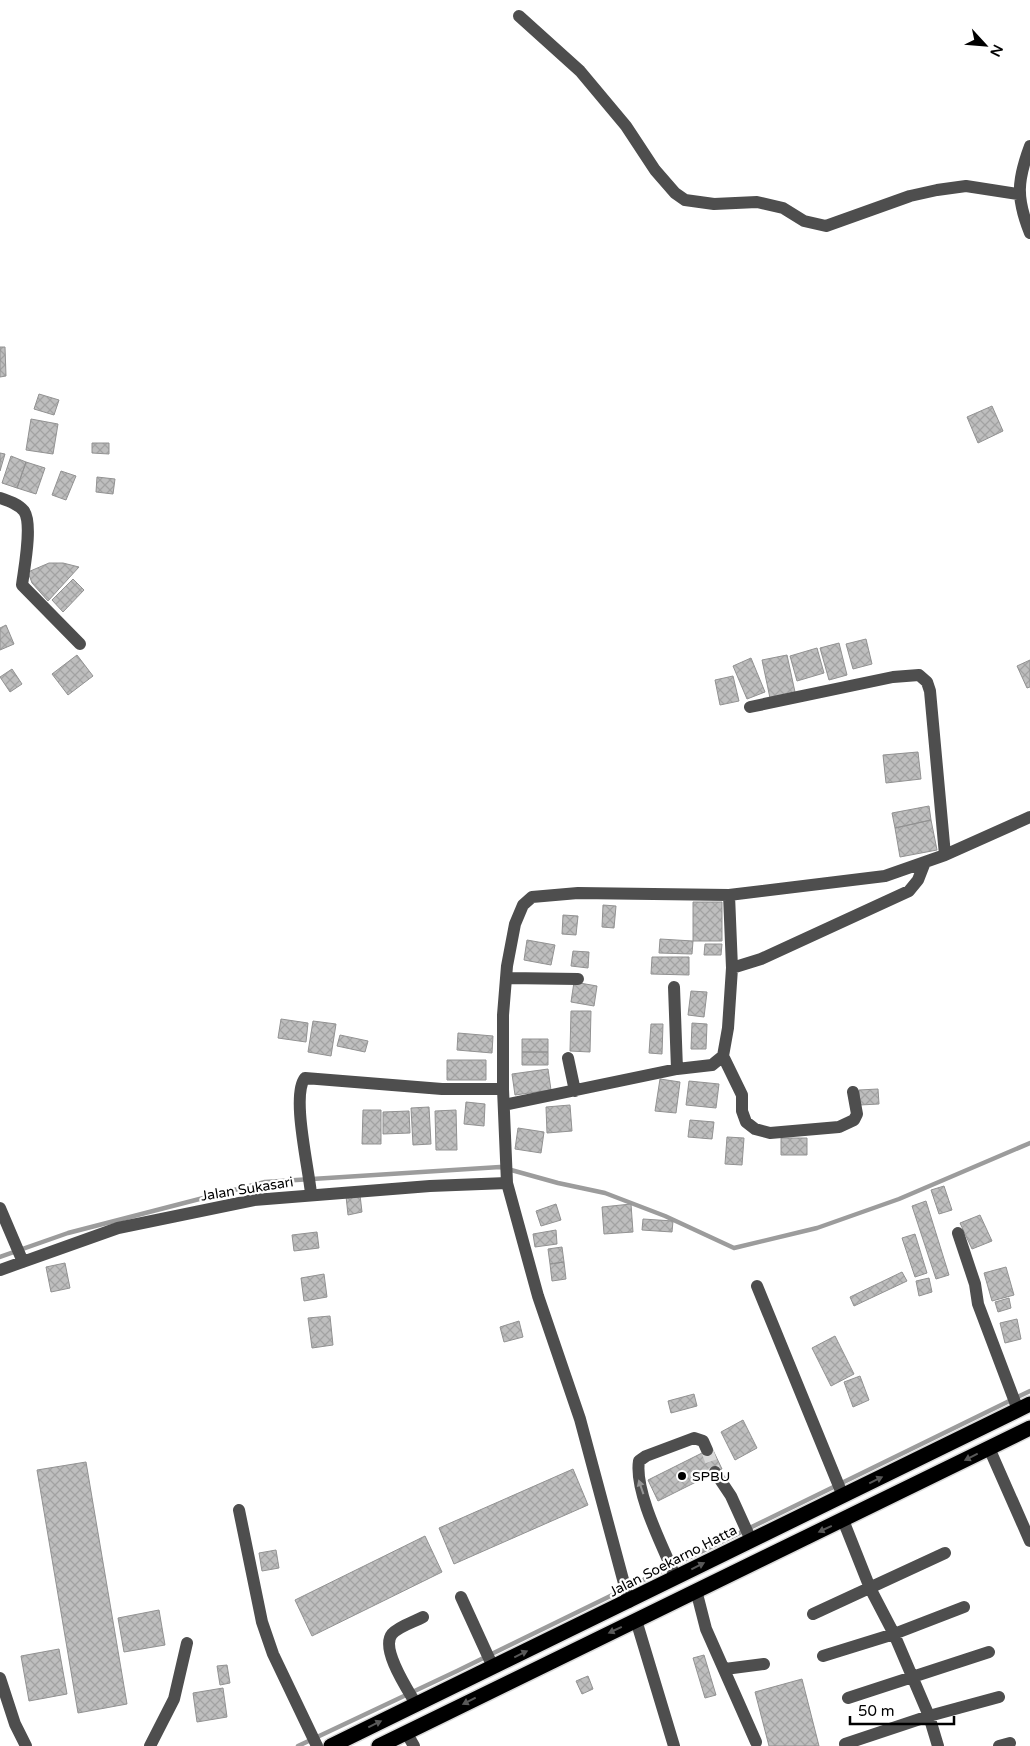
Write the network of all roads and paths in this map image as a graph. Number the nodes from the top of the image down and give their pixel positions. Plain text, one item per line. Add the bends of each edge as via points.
1 (519, 16) dead end
2 (1030, 146) edge
3 (1018, 194) junction
4 (1030, 233) edge
5 (0, 498) edge
6 (80, 644) dead end
7 (750, 707) dead end
8 (1030, 817) edge
9 (945, 855) junction
10 (925, 862) junction
11 (730, 895) junction
12 (732, 968) junction
13 (507, 978) junction
14 (578, 979) dead end
15 (674, 987) dead end
16 (723, 1056) junction
17 (568, 1058) dead end
18 (677, 1069) junction
19 (503, 1089) junction
20 (575, 1091) junction
21 (853, 1092) dead end
22 (504, 1104) junction
23 (507, 1179) junction
24 (310, 1190) junction
25 (0, 1208) edge
26 (958, 1232) dead end
27 (22, 1260) junction
28 (0, 1270) edge
29 (757, 1286) dead end
30 (1021, 1406) edge
31 (1030, 1428) edge
32 (990, 1448) junction
33 (706, 1450) tunnel mouth
34 (715, 1472) tunnel mouth
35 (841, 1492) junction
36 (239, 1510) dead end
37 (843, 1520) junction
38 (751, 1540) junction
39 (1030, 1541) edge
40 (945, 1553) dead end
41 (676, 1578) junction
42 (868, 1583) junction
43 (696, 1590) junction
44 (461, 1597) dead end
45 (628, 1598) junction
46 (964, 1607) dead end
47 (813, 1614) dead end
48 (423, 1617) dead end
49 (636, 1620) junction
50 (894, 1634) junction
51 (187, 1643) dead end
52 (989, 1652) dead end
53 (823, 1656) dead end
54 (492, 1664) junction
55 (764, 1664) dead end
56 (725, 1669) junction
57 (0, 1678) edge
58 (912, 1678) junction
59 (1000, 1697) dead end
60 (848, 1698) dead end
61 (414, 1701) junction
62 (929, 1716) junction
63 (406, 1732) junction
64 (756, 1742) dead end
65 (845, 1744) dead end
66 (316, 1745) edge
67 (26, 1746) edge
68 (150, 1746) edge
69 (331, 1746) edge
70 (379, 1746) edge
71 (414, 1746) edge
72 (674, 1746) edge
73 (938, 1746) edge

1 - 3 street via 580,71 626,126 655,170 675,193 686,200 714,204 757,202 783,208 809,223 826,226 910,196 937,190 966,186
2 - 3 street via 1020,172
3 - 4 street
5 - 6 street via 18,505 25,513 28,527 22,585
7 - 9 street via 893,677 919,675 927,682 930,691
8 - 9 street
9 - 10 street
10 - 11 street via 885,876
10 - 12 street via 918,880 901,895 753,962
11 - 12 street
11 - 13 street via 578,893 532,897 523,905 515,924
12 - 16 street
13 - 14 street
13 - 19 street via 503,1015
15 - 18 street
16 - 18 street via 712,1064
16 - 21 street via 742,1095 746,1122 761,1132 840,1127 857,1114
17 - 20 street
18 - 20 street
19 - 22 street
19 - 24 street via 442,1089 306,1078 301,1083 300,1111
20 - 22 street
22 - 23 street
23 - 24 street, Jalan Sukasari via 430,1186
23 - 45 street via 538,1296 580,1420
24 - 27 street, Jalan Sukasari via 118,1228
25 - 27 street
26 - 30 street via 996,1355
27 - 28 street, Jalan Sukasari
29 - 35 street
35 -> 30 highway, Jalan Soekarno Hatta
31 - 32 highway
32 -> 37 highway
32 - 39 street
41 -> 33 street via 638,1477 639,1462 646,1456 694,1438 703,1441
34 - 38 street via 731,1496
35 - 38 highway, Jalan Soekarno Hatta
36 - 66 street via 262,1622
37 - 42 street
37 -> 43 highway
41 -> 38 highway, Jalan Soekarno Hatta
40 - 42 street
41 - 45 highway, Jalan Soekarno Hatta
42 - 47 street
42 - 50 street
43 - 49 highway
43 - 56 street via 706,1629
44 - 54 street
54 -> 45 highway, Jalan Soekarno Hatta
46 - 50 street
48 - 61 street via 393,1632 389,1640 393,1662
49 -> 63 highway
49 - 72 street
50 - 53 street
50 - 58 street
51 - 68 street via 174,1699
52 - 58 street
54 - 61 highway, Jalan Soekarno Hatta
55 - 56 street
56 - 64 street
57 - 67 street
58 - 60 street
58 - 62 street
59 - 62 street
69 -> 61 highway, Jalan Soekarno Hatta
62 - 65 street
62 - 73 street
63 - 70 highway
63 - 71 street

